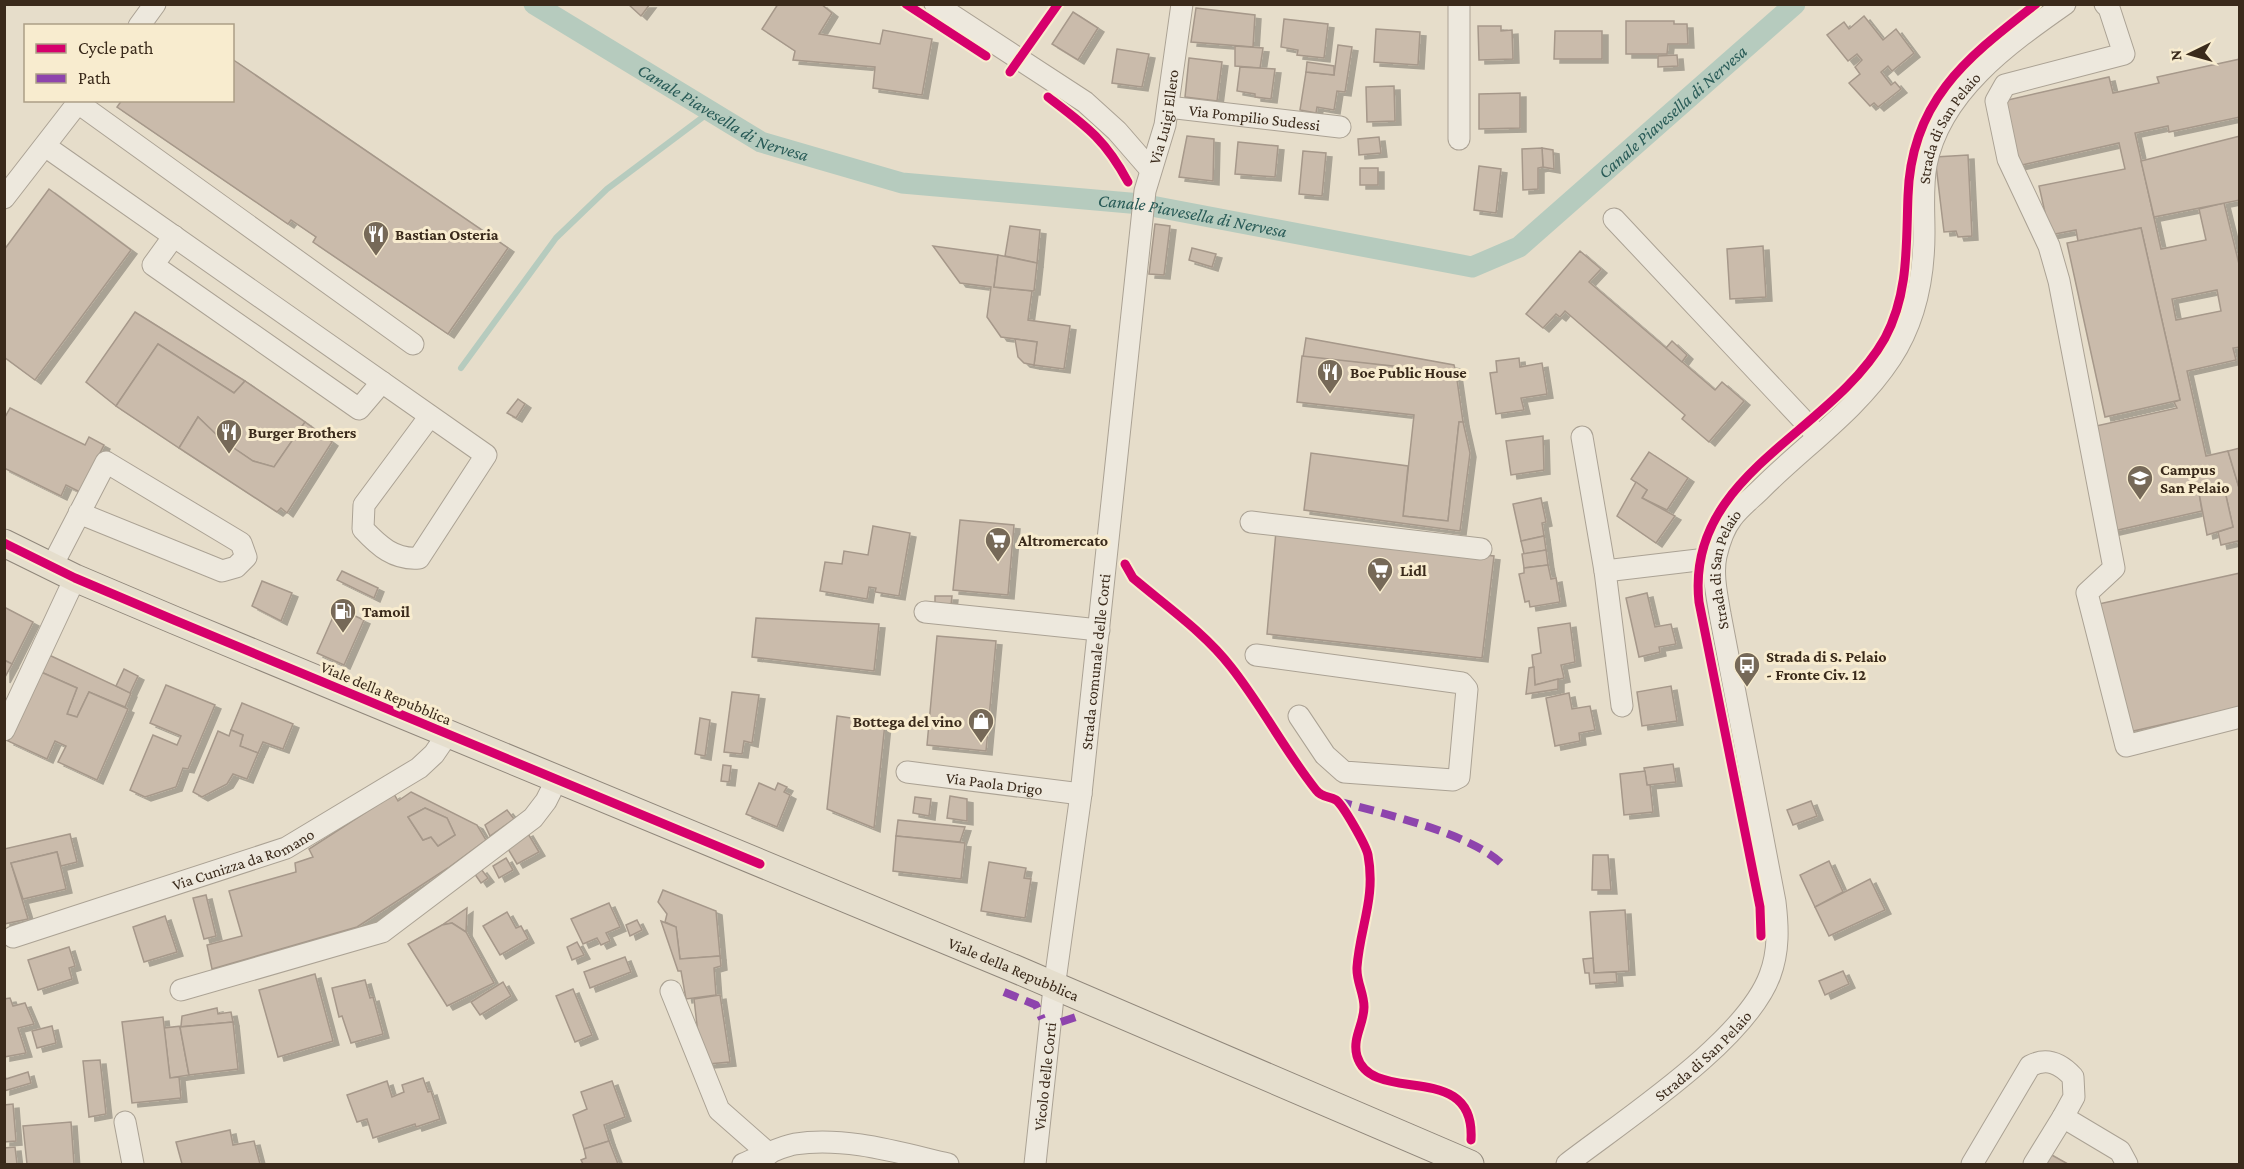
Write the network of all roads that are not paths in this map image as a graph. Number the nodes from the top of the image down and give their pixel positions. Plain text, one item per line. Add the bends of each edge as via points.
1 (934, 4) edge
2 (1182, 4) edge
3 (1459, 4) edge
4 (2106, 4) edge
5 (153, 5) edge
6 (2056, 7) edge
7 (140, 24) edge
8 (79, 102) edge
9 (1168, 107) junction
10 (1340, 128) dead end
11 (1459, 139) dead end
12 (45, 146) junction
13 (1150, 169) junction
14 (4, 198) edge
15 (1614, 219) dead end
16 (1141, 227) joint
17 (174, 236) junction
18 (413, 344) dead end
19 (382, 382) junction
20 (430, 416) junction
21 (1582, 436) dead end
22 (1818, 436) junction
23 (79, 513) junction
24 (1251, 522) dead end
25 (4, 543) edge
26 (1481, 549) dead end
27 (1715, 558) junction
28 (1605, 571) junction
29 (64, 572) junction
30 (926, 612) dead end
31 (1098, 630) junction
32 (1256, 655) dead end
33 (1622, 706) dead end
34 (1299, 716) dead end
35 (2240, 717) edge
36 (4, 730) edge
37 (447, 735) junction
38 (907, 772) dead end
39 (556, 781) junction
40 (1081, 794) junction
41 (13, 937) dead end
42 (1054, 988) junction
43 (181, 990) dead end
44 (671, 991) dead end
45 (2063, 1117) junction
46 (125, 1122) dead end
47 (769, 1154) junction
48 (133, 1164) edge
49 (743, 1164) edge
50 (948, 1164) edge
51 (1035, 1164) edge
52 (1470, 1164) edge
53 (1567, 1164) edge
54 (1972, 1164) edge
55 (2034, 1164) edge
56 (2127, 1164) edge

1 - 13 street via 1085,102
2 - 9 street, Via Luigi Ellero
3 - 11 street
4 - 35 street via 2124,54 2005,85 1996,101 2008,159 2049,246 2059,281 2114,568 2087,593 2126,746
5 - 7 street
6 - 22 street, Strada di San Pelaio via 1967,86 1932,141 1926,166 1923,266 1907,328 1861,397
8 - 12 street
8 - 18 street
9 - 10 street, Via Pompilio Sudessi
9 - 13 street, Via Luigi Ellero
12 - 14 street
12 - 17 street
13 - 16 street, Via Luigi Ellero
15 - 22 street
16 - 31 street, Strada comunale delle Corti
17 - 19 street
17 - 19 street via 153,265 359,409
19 - 20 street
20 - 20 street via 486,455 419,558 405,559 380,548 363,529 364,505
21 - 28 street
22 - 27 street, Strada di San Pelaio via 1731,518
23 - 23 street via 106,462 241,543 246,557 236,567 222,571
23 - 29 street
24 - 26 street
25 - 29 main road, Viale della Repubblica
27 - 28 street
27 - 53 street, Strada di San Pelaio via 1720,614 1775,902 1776,956 1755,1006 1738,1026 1674,1083
28 - 33 street
29 - 36 street
29 - 37 main road, Viale della Repubblica
30 - 31 street
31 - 40 street, Strada comunale delle Corti
32 - 34 street via 1462,683 1467,689 1459,777 1454,780 1344,772 1325,755
37 - 39 main road, Viale della Repubblica
37 - 41 street, Via Cunizza da Romano via 419,768 286,848
38 - 40 street, Via Paola Drigo
39 - 42 main road, Viale della Repubblica
39 - 43 street via 533,818 382,932
40 - 42 street, Strada comunale delle Corti
42 - 51 street, Vicolo delle Corti
42 - 52 main road, Viale della Repubblica
44 - 47 street via 718,1110
45 - 54 street via 2074,1096 2073,1077 2054,1062 2030,1066
45 - 55 street
45 - 56 street via 2120,1151
46 - 48 street
47 - 49 street
47 - 50 street via 794,1144 830,1143 871,1147

